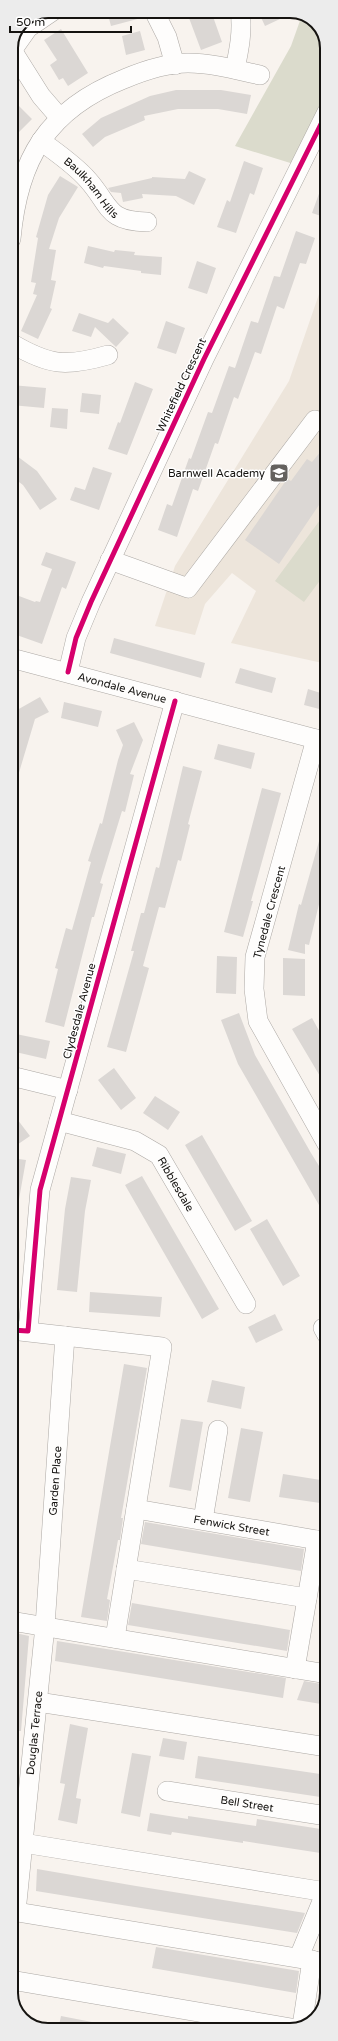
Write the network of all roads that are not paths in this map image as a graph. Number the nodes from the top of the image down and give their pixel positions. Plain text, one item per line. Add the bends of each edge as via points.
1 (158, 18) edge
2 (242, 18) edge
3 (40, 19) edge
4 (19, 41) edge
5 (18, 61) edge
6 (175, 65) junction
7 (235, 70) junction
8 (260, 75) dead end
9 (60, 118) junction
10 (320, 126) edge
11 (41, 141) junction
12 (18, 185) edge
13 (147, 222) dead end
14 (18, 346) edge
15 (108, 355) dead end
16 (315, 420) dead end
17 (110, 560) junction
18 (18, 660) edge
19 (68, 672) junction
20 (175, 701) junction
21 (320, 740) edge
22 (320, 743) edge
23 (18, 1078) edge
24 (68, 1090) junction
25 (59, 1121) junction
26 (320, 1132) edge
27 (246, 1304) dead end
28 (19, 1331) edge
29 (65, 1336) junction
30 (218, 1430) dead end
31 (136, 1509) junction
32 (204, 1520) junction
33 (320, 1542) edge
34 (320, 1549) edge
35 (126, 1569) junction
36 (307, 1598) junction
37 (18, 1622) edge
38 (45, 1626) junction
39 (116, 1638) junction
40 (295, 1669) junction
41 (320, 1673) edge
42 (38, 1702) junction
43 (320, 1746) edge
44 (167, 1791) dead end
45 (320, 1815) edge
46 (23, 1842) junction
47 (18, 1881) edge
48 (320, 1889) edge
49 (18, 1913) edge
50 (320, 1920) edge
51 (312, 1960) edge
52 (18, 1981) edge
53 (303, 2020) edge
54 (267, 2023) edge

1 - 6 street via 167,37
2 - 7 street
3 - 4 street via 28,28
5 - 9 street via 40,96
6 - 7 street via 188,63
6 - 9 street via 142,71 108,85 80,101
7 - 8 street
9 - 11 street
10 - 17 street, Whitefield Crescent via 204,359
11 - 12 street
11 - 13 street, Baulkham Hills via 89,181 112,212 129,222
14 - 15 street via 41,358 65,364
16 - 17 street via 188,588
17 - 19 street, Whitefield Crescent via 76,638
18 - 19 street, Avondale Avenue
19 - 20 street, Avondale Avenue
20 - 21 street, Avondale Avenue
20 - 24 street, Clydesdale Avenue
22 - 26 street, Tynedale Crescent via 256,957 254,989 258,1021
23 - 24 street
24 - 25 street, Clydesdale Avenue
25 - 27 street, Ribblesdale via 135,1141 159,1155
25 - 28 street, Clydesdale Avenue via 40,1190
28 - 29 street
29 - 31 street via 162,1347
29 - 38 street, Garden Place
30 - 32 street
31 - 32 street, Fenwick Street
31 - 35 street
32 - 33 street, Fenwick Street
34 - 36 street
35 - 36 street
35 - 39 street
36 - 40 street
37 - 38 street
38 - 39 street
38 - 42 street, Douglas Terrace
39 - 40 street
40 - 41 street
42 - 43 street
42 - 46 street, Douglas Terrace
44 - 45 street, Bell Street
46 - 47 street, Douglas Terrace
46 - 48 street
49 - 51 street
50 - 51 street
51 - 53 street
52 - 54 street

